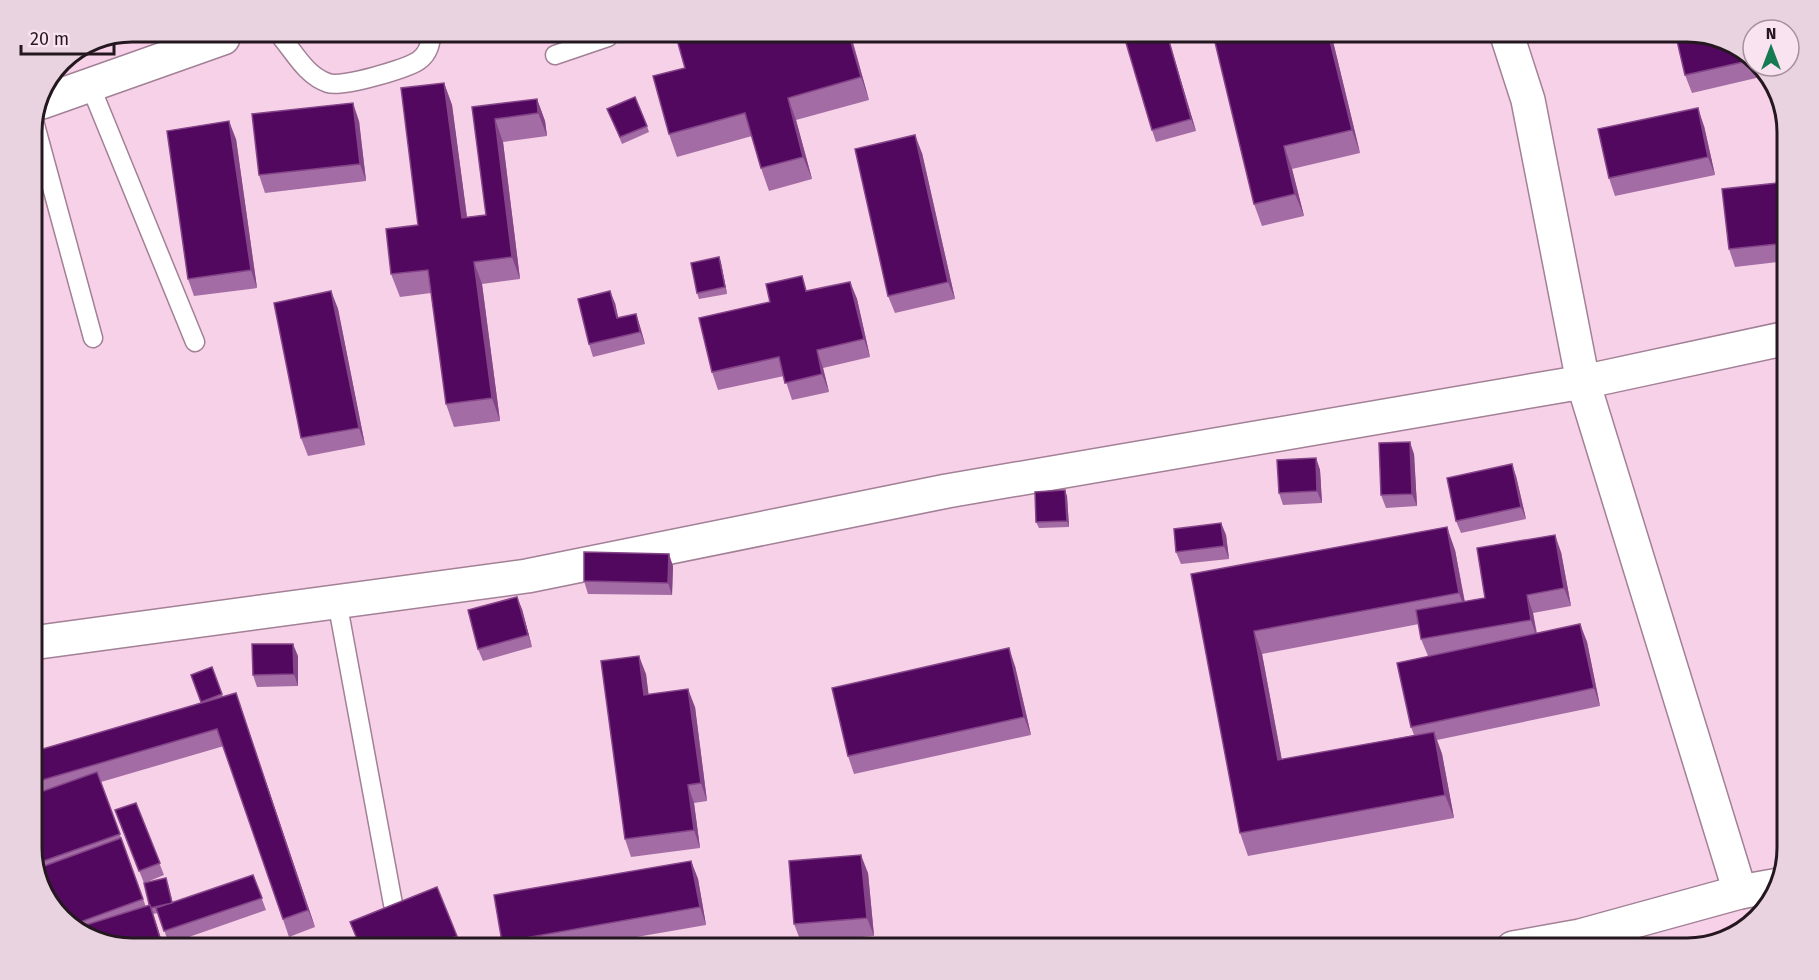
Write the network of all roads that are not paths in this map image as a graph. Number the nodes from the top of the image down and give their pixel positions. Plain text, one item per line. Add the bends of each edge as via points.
1 (212, 42) edge
2 (285, 42) edge
3 (431, 42) edge
4 (593, 42) edge
5 (1509, 42) edge
6 (555, 55) dead end
7 (90, 85) junction
8 (48, 100) edge
9 (42, 150) edge
10 (93, 338) dead end
11 (1777, 340) edge
12 (195, 342) dead end
13 (1583, 382) junction
14 (337, 602) junction
15 (42, 642) edge
16 (1768, 887) edge
17 (1740, 892) junction
18 (393, 903) edge
19 (1594, 938) edge

1 - 7 street
2 - 3 lane via 313,76 330,84 345,85 418,61 430,49
4 - 6 lane
5 - 13 street via 1528,100
7 - 8 street
7 - 12 lane
9 - 10 lane
11 - 13 street
13 - 14 street via 947,491 526,576
13 - 17 street
14 - 15 street
14 - 18 lane
16 - 17 street
17 - 19 street

